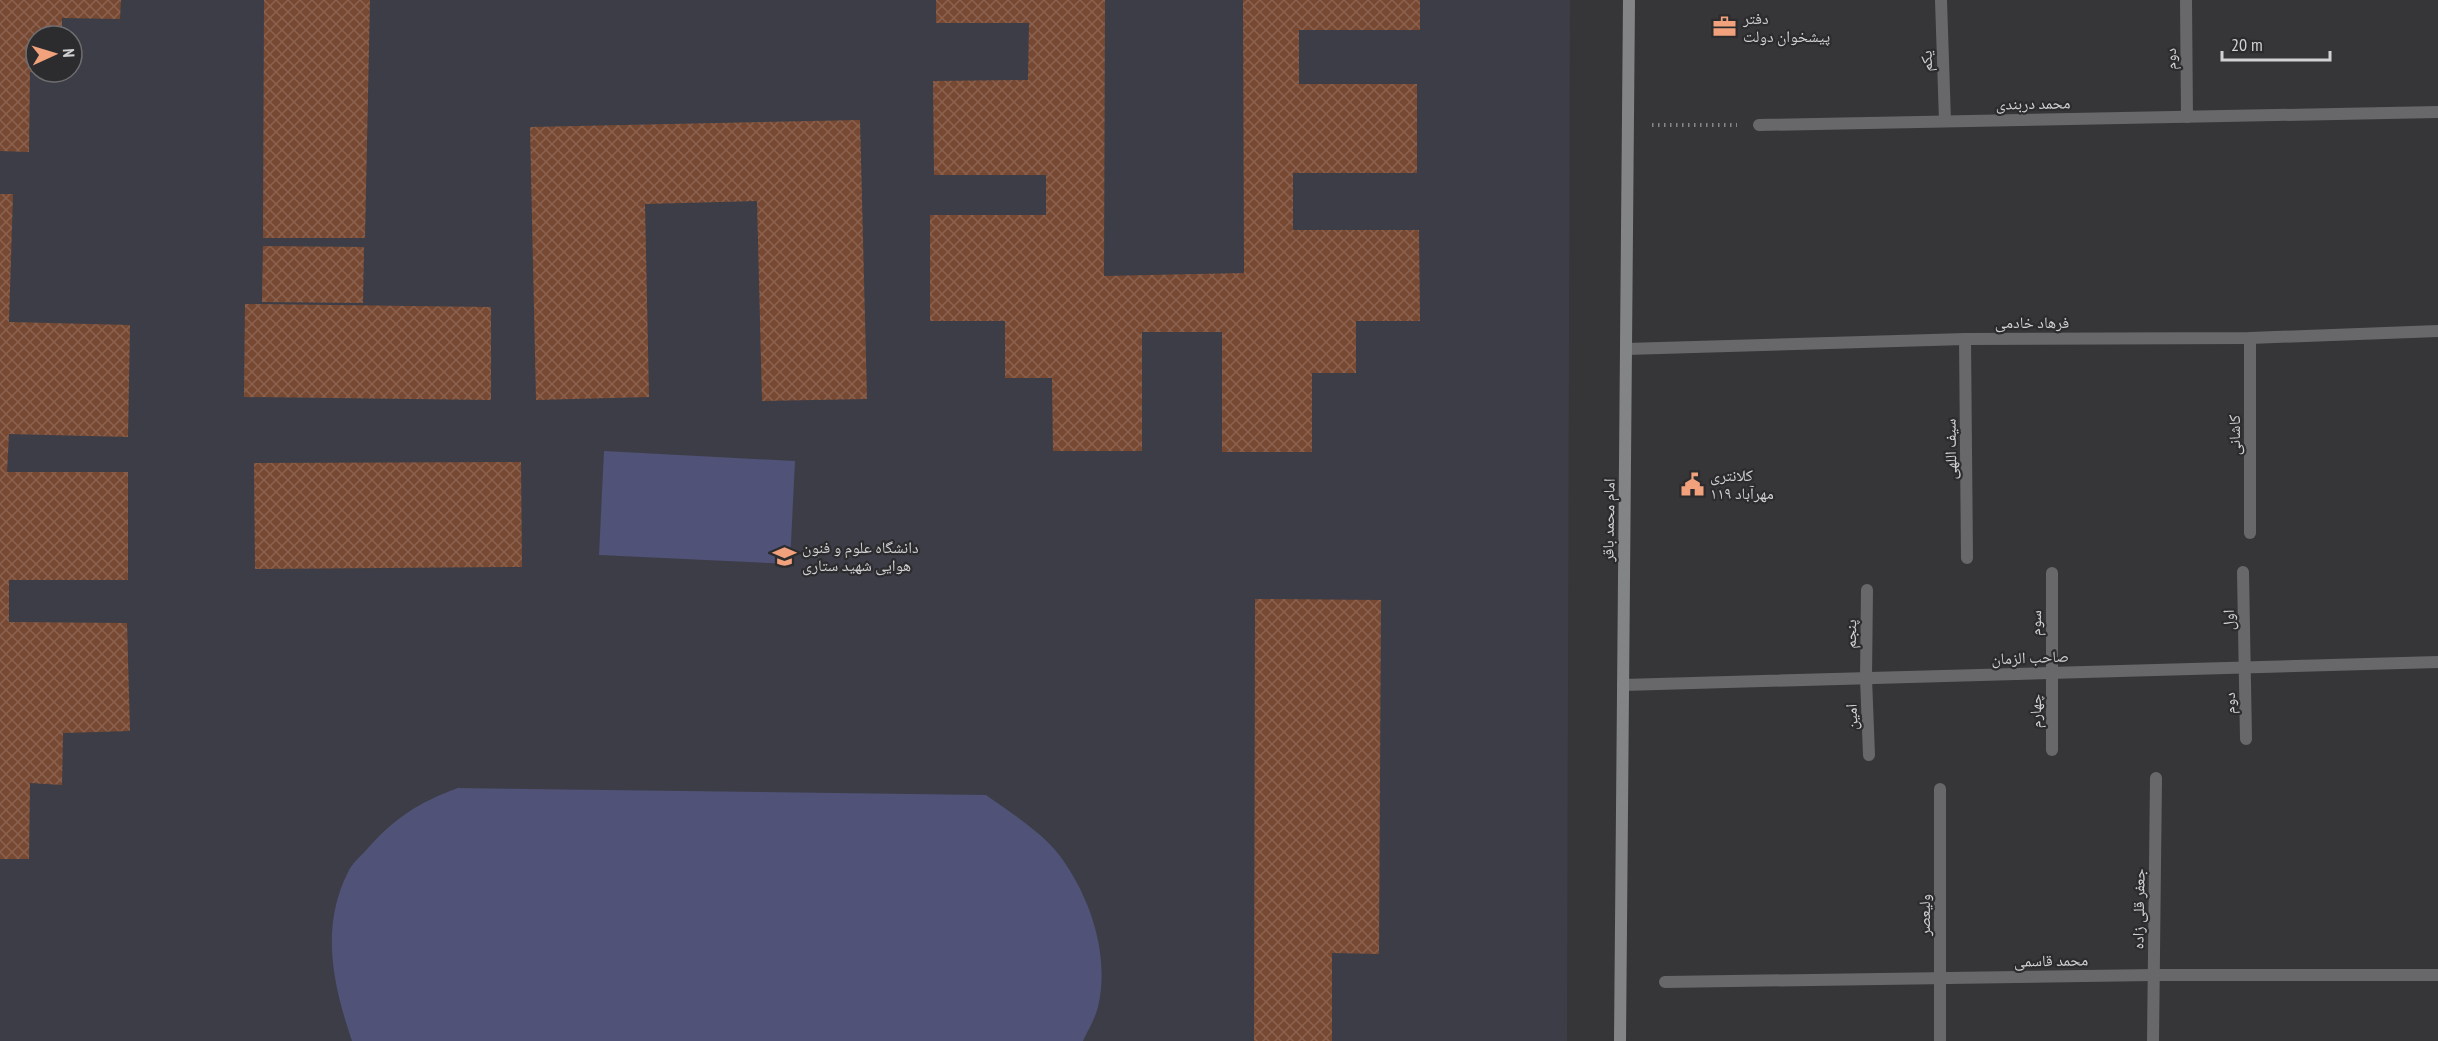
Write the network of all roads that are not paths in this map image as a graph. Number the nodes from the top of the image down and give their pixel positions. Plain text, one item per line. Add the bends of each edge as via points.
1 (1629, 0) edge
2 (1941, 0) edge
3 (2186, 0) edge
4 (2438, 112) edge
5 (2187, 117) junction
6 (1945, 121) junction
7 (1759, 125) road end
8 (2438, 331) edge
9 (2250, 338) junction
10 (1965, 339) junction
11 (1626, 349) junction
12 (2250, 533) dead end
13 (1967, 558) dead end
14 (2243, 572) dead end
15 (2052, 573) dead end
16 (1867, 590) dead end
17 (2438, 662) edge
18 (2246, 667) junction
19 (2051, 673) junction
20 (1866, 678) junction
21 (1623, 685) junction
22 (2246, 739) dead end
23 (2052, 750) dead end
24 (1869, 755) dead end
25 (2156, 778) dead end
26 (1940, 789) dead end
27 (2154, 975) junction
28 (2438, 975) edge
29 (1940, 978) junction
30 (1665, 982) dead end
31 (1620, 1041) edge
32 (1940, 1041) edge
33 (2153, 1041) edge

1 - 11 main road, امام محمد باقر
2 - 6 street, یکم
3 - 5 street, دوم
4 - 5 street, محمد دربندی
5 - 6 street, محمد دربندی
6 - 7 street, محمد دربندی
8 - 9 street, فرهاد خادمی
9 - 10 street, فرهاد خادمی
9 - 12 street, کاشانی
10 - 11 street, فرهاد خادمی
10 - 13 street, سیف اللهی
11 - 21 main road, امام محمد باقر
14 - 18 street, اول
15 - 19 street, سوم
16 - 20 street, پنجم
17 - 18 street, صاحب الزمان
18 - 19 street, صاحب الزمان
18 - 22 street, دوم
19 - 20 street, صاحب الزمان
19 - 23 street, چهارم
20 - 21 street, صاحب الزمان
20 - 24 street, امین
21 - 31 main road, امام محمد باقر
25 - 27 street, جعفر قلی زاده
26 - 29 street, ولیعصر
27 - 28 street, محمد قاسمی
27 - 29 street, محمد قاسمی
27 - 33 street, جعفر قلی زاده
29 - 30 street, محمد قاسمی
29 - 32 street, ولیعصر

